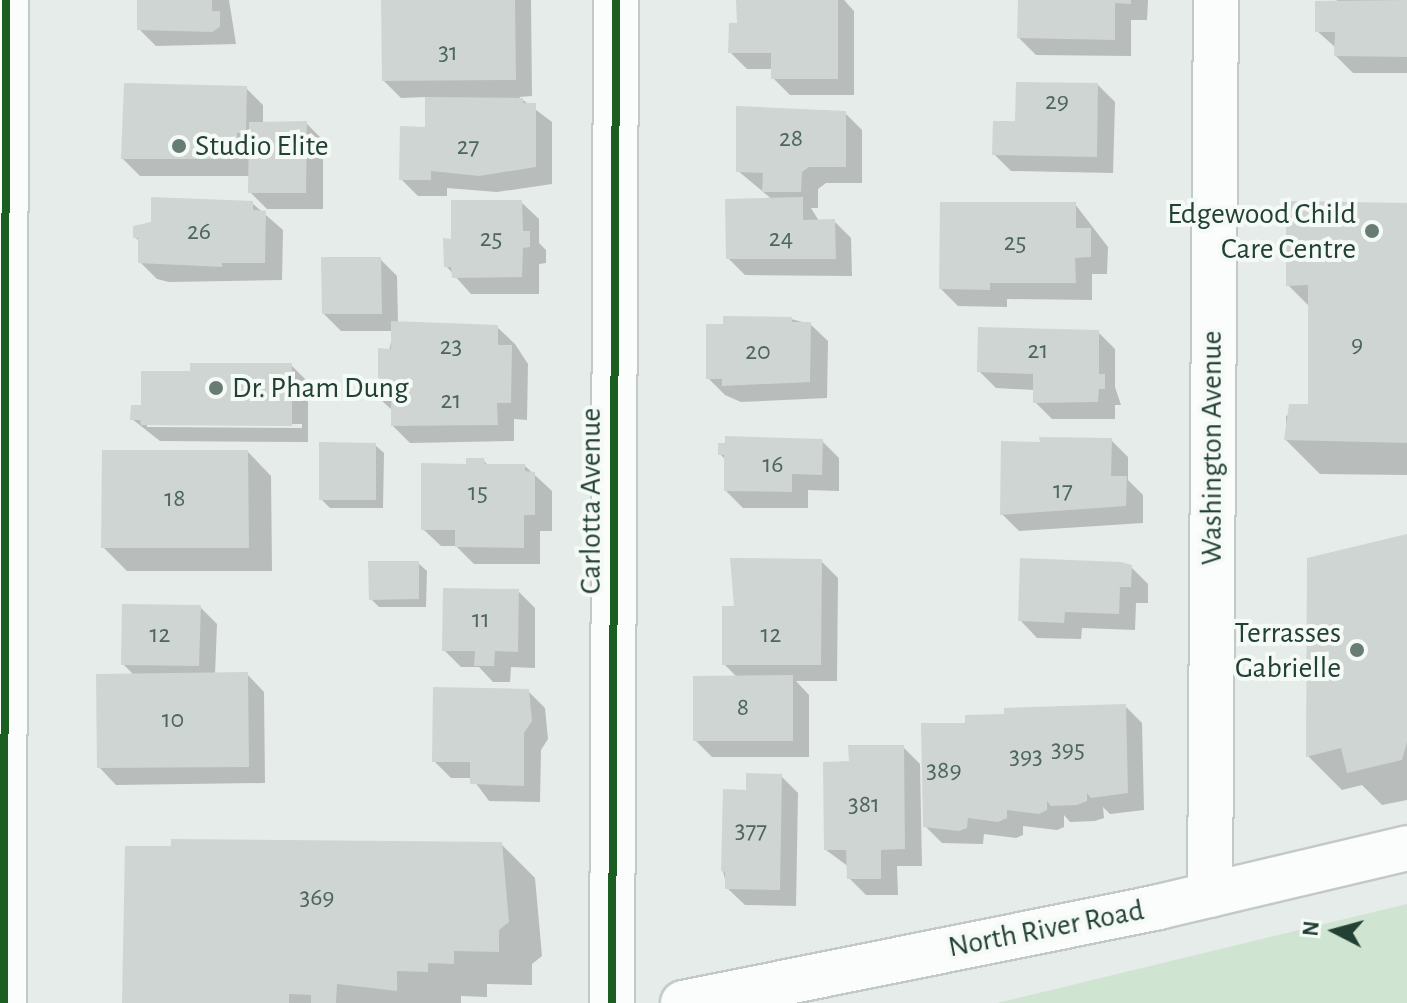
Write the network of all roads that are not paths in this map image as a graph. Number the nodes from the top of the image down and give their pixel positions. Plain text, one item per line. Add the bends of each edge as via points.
1 (6, 0) edge
2 (616, 0) edge
3 (1216, 0) edge
4 (1407, 848) edge
5 (1210, 895) junction
6 (4, 1003) edge
7 (612, 1003) edge
8 (683, 1003) edge

1 - 6 street
2 - 7 street, Carlotta Avenue
3 - 5 street, Washington Avenue
4 - 5 street, North River Road
5 - 8 street, North River Road

